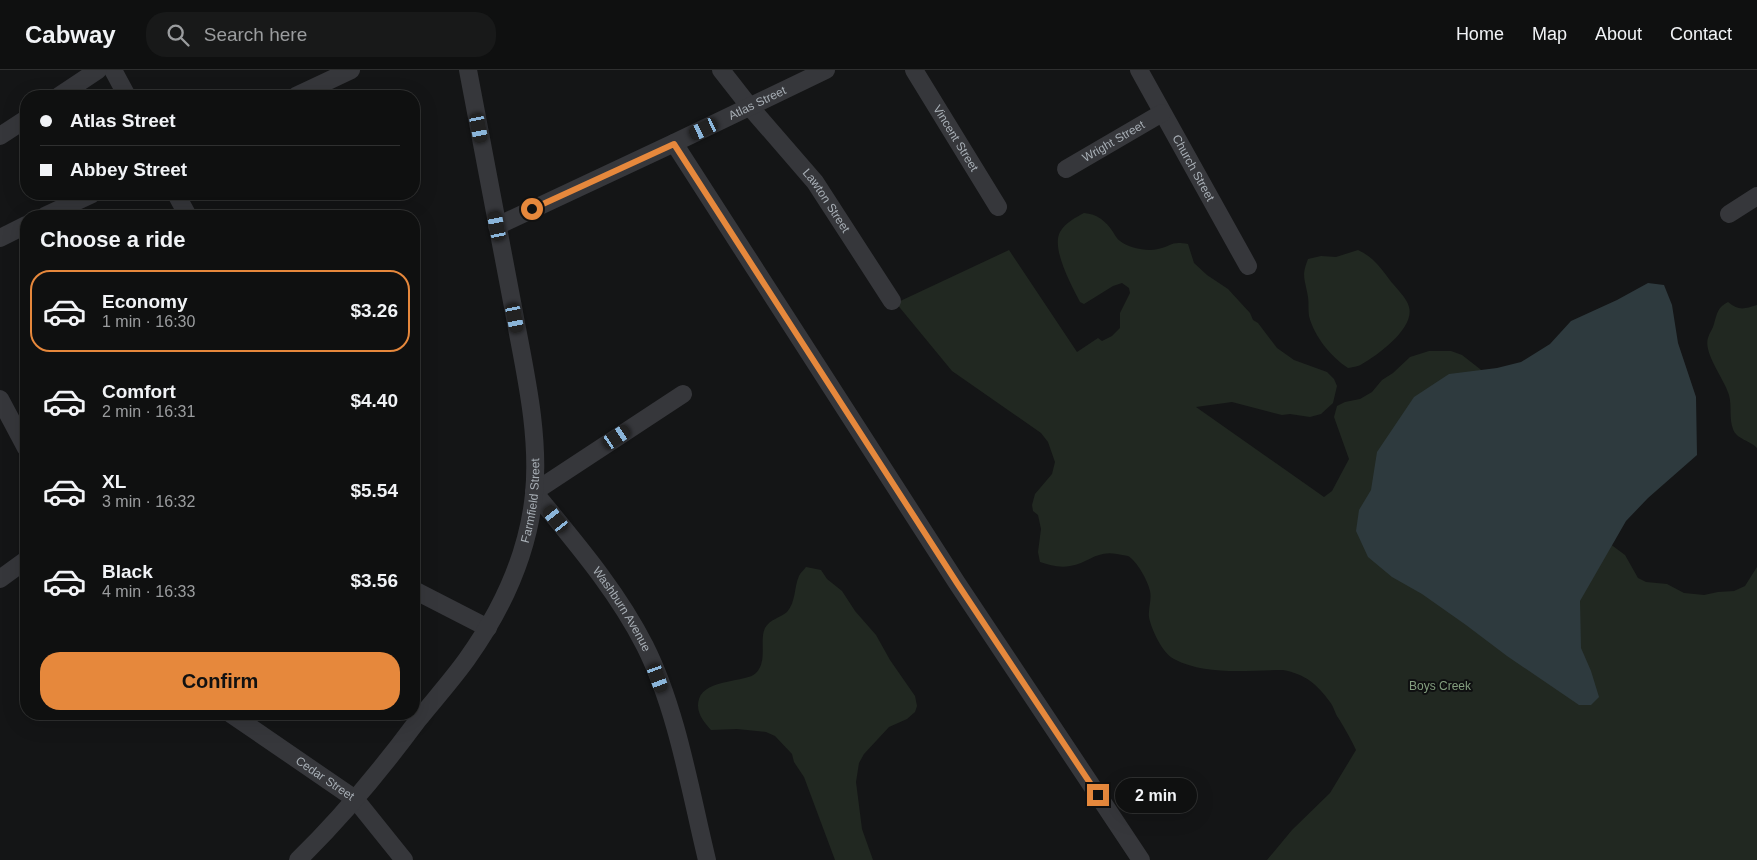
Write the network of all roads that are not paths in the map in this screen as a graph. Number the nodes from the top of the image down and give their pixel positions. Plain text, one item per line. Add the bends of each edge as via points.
1 (98, 70) edge
2 (113, 70) edge
3 (351, 70) edge
4 (468, 70) edge
5 (720, 70) edge
6 (826, 70) edge
7 (914, 70) edge
8 (1139, 70) edge
9 (68, 90) edge
10 (123, 90) edge
11 (309, 90) edge
12 (750, 107) junction
13 (1162, 113) junction
14 (20, 123) edge
15 (0, 136) edge
16 (674, 144) junction
17 (1066, 169) dead end
18 (1757, 196) edge
19 (79, 200) edge
20 (998, 207) dead end
21 (58, 210) edge
22 (1729, 214) dead end
23 (497, 226) junction
24 (20, 228) edge
25 (0, 238) edge
26 (1248, 266) dead end
27 (892, 301) dead end
28 (683, 394) dead end
29 (0, 399) edge
30 (20, 437) edge
31 (534, 492) junction
32 (20, 564) edge
33 (0, 579) edge
34 (420, 593) edge
35 (488, 628) junction
36 (420, 719) edge
37 (240, 720) edge
38 (420, 720) edge
39 (355, 799) junction
40 (298, 860) edge
41 (404, 860) edge
42 (707, 860) edge
43 (1140, 860) edge

1 - 9 street
2 - 10 street
3 - 11 street
4 - 23 street, Farmfield Street
5 - 12 street, Lawton Street
6 - 12 street, Atlas Street
7 - 20 street, Vincent Street
8 - 13 street, Church Street
12 - 16 street, Atlas Street
12 - 27 street, Lawton Street via 815,182
13 - 17 street, Wright Street
13 - 26 street, Church Street
14 - 15 street
16 - 23 street, Atlas Street
16 - 43 street
18 - 22 street
19 - 21 street
23 - 31 street, Farmfield Street via 530,404
24 - 25 street
28 - 31 street
29 - 30 street
31 - 35 street, Farmfield Street via 519,558
31 - 42 street, Washburn Avenue via 600,574 646,647 674,725
32 - 33 street
34 - 35 street
35 - 36 street, Farmfield Street
37 - 39 street, Cedar Street
38 - 39 street, Farmfield Street
39 - 40 street, Farmfield Street
39 - 41 street, Cedar Street

